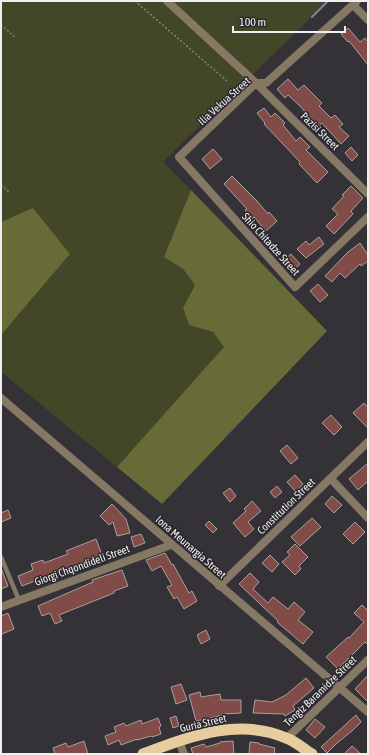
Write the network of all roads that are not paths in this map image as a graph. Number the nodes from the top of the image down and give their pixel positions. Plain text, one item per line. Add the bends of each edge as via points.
1 (167, 1) edge
2 (355, 3) edge
3 (368, 20) edge
4 (256, 83) junction
5 (179, 157) joint
6 (368, 194) edge
7 (368, 217) edge
8 (1, 398) edge
9 (368, 442) edge
10 (331, 479) junction
11 (368, 518) edge
12 (171, 544) junction
13 (1, 557) edge
14 (219, 586) junction
15 (19, 600) junction
16 (1, 607) edge
17 (368, 660) edge
18 (339, 688) junction
19 (368, 712) edge
20 (287, 738) junction
21 (179, 741) junction
22 (143, 754) edge
23 (184, 754) edge
24 (312, 754) edge

1 - 4 street, Pazisi Street
2 - 3 street
2 - 4 street, Ilia Vekua Street via 266,83
4 - 5 street, Ilia Vekua Street
4 - 6 street, Pazisi Street
5 - 7 street, Shio Chitadze Street via 295,287
8 - 12 street, Iona Meunargia Street
9 - 10 street, Constitution Street
10 - 11 street
10 - 14 street, Constitution Street
12 - 14 street, Iona Meunargia Street
12 - 15 street, Giorgi Chqondideli Street
13 - 15 lane
14 - 18 street, Iona Meunargia Street
15 - 16 street, Giorgi Chqondideli Street
17 - 18 street, Tengiz Baramidze Street
18 - 19 street, Iona Meunargia Street
18 - 20 street, Tengiz Baramidze Street
20 - 21 highway, Guria Street via 253,729 235,729 214,731
20 - 24 highway, Guria Street
21 - 22 highway, Guria Street
21 - 23 street

